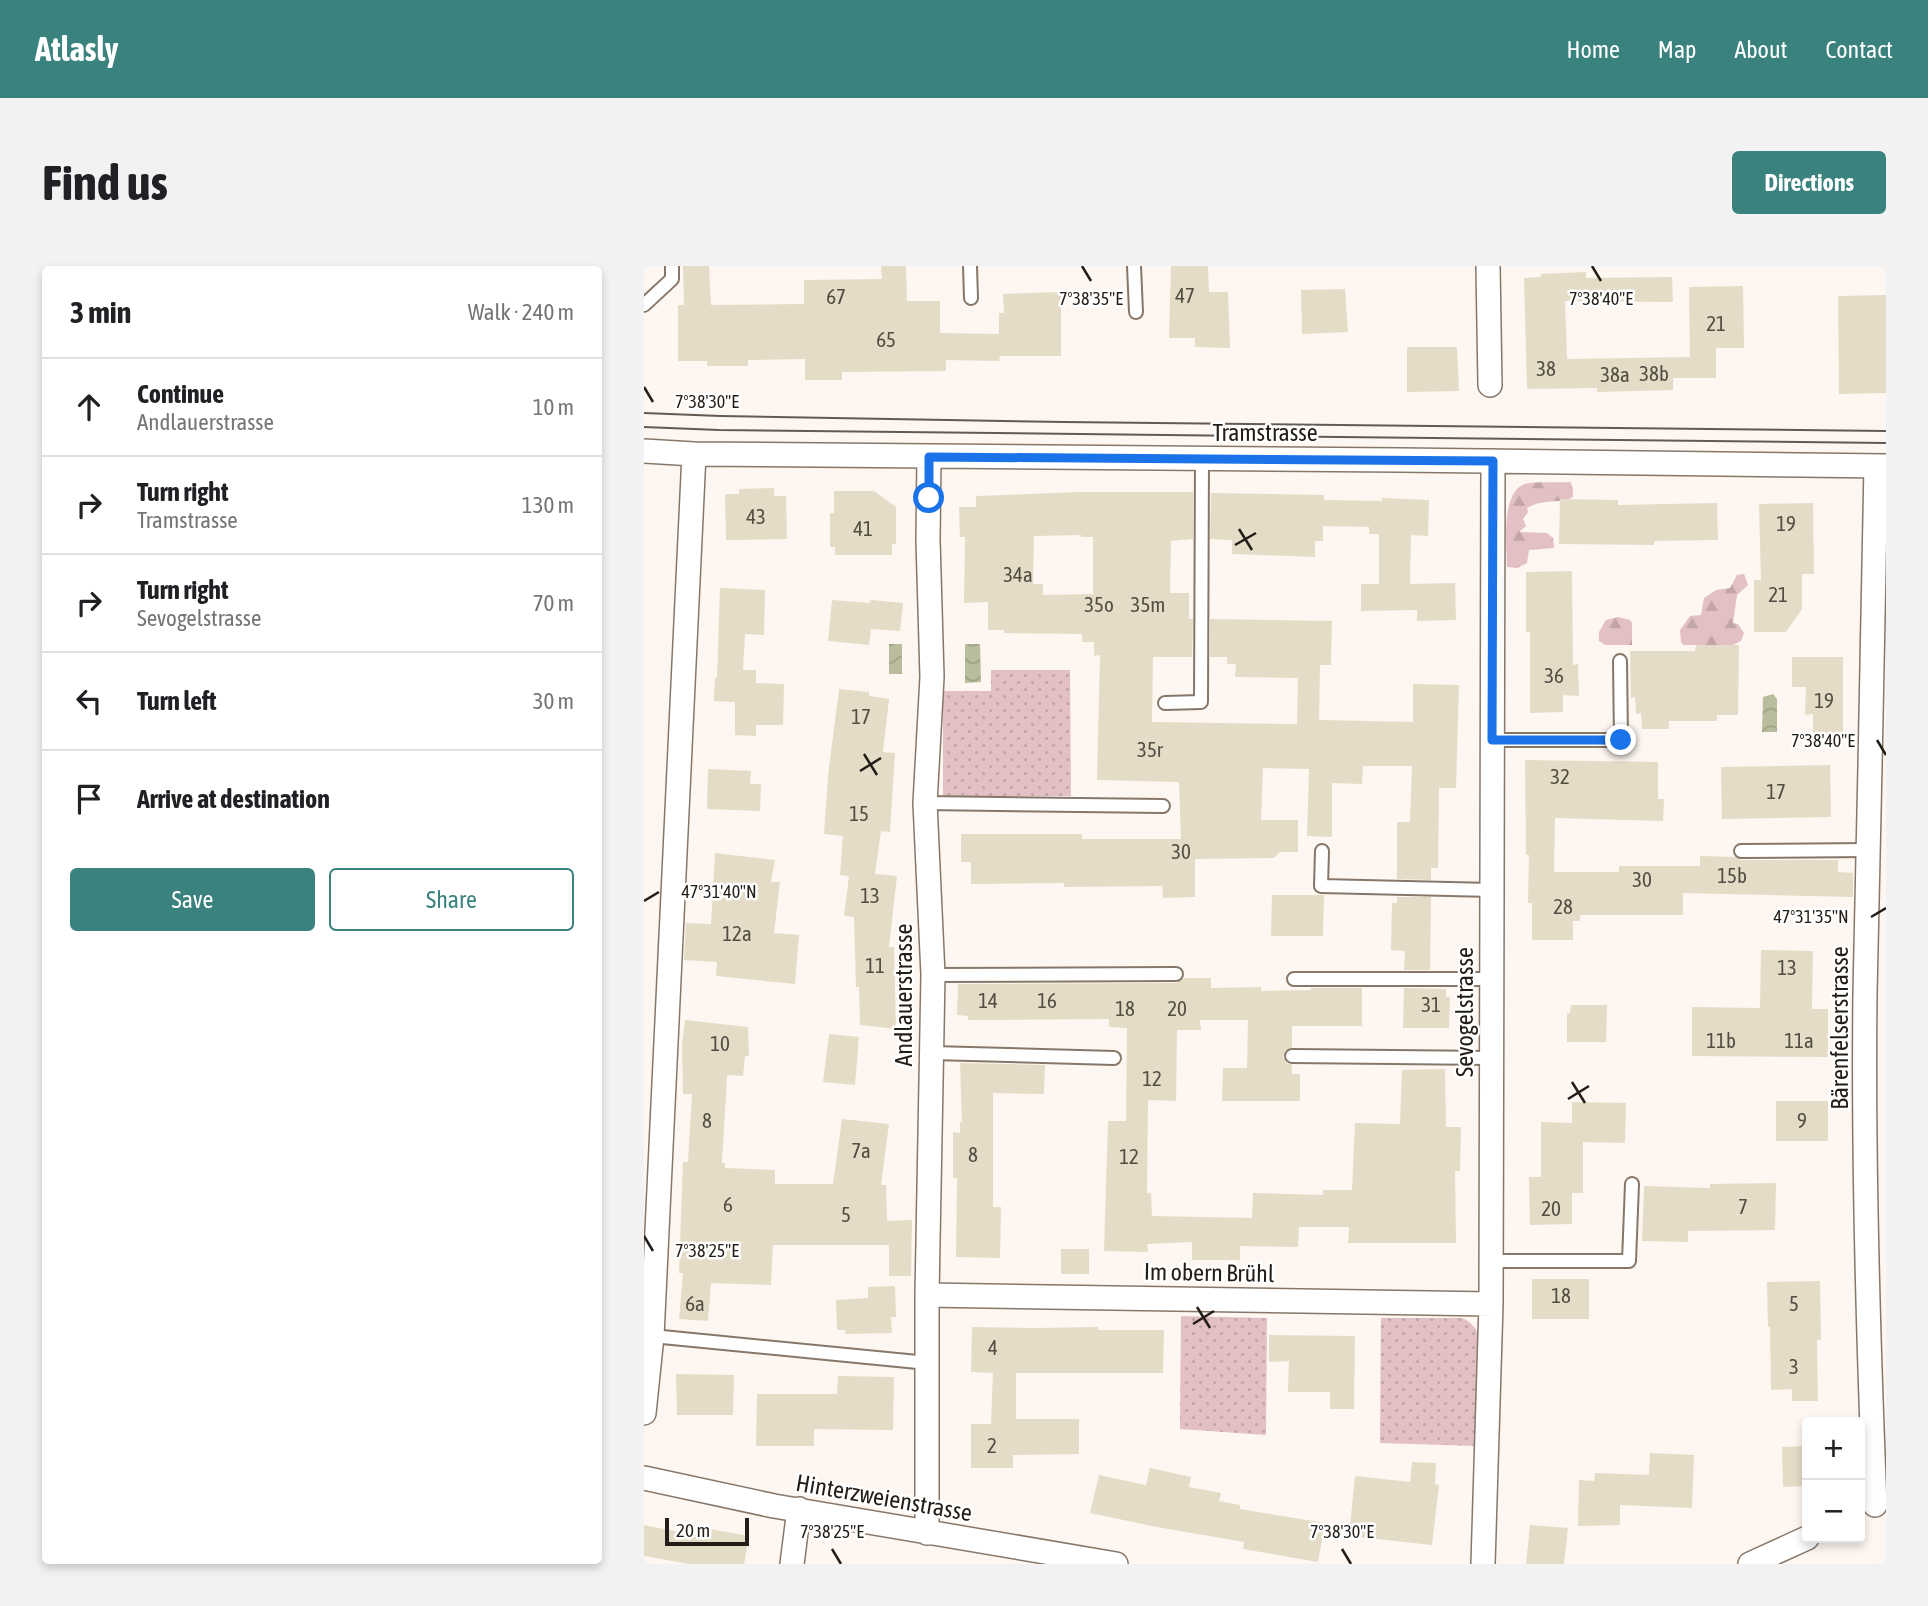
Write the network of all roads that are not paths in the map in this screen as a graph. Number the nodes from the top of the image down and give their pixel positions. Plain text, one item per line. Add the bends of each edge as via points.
1 (672, 266) edge
2 (970, 266) edge
3 (1134, 266) edge
4 (1488, 266) edge
5 (971, 298) dead end
6 (644, 305) edge
7 (1136, 312) dead end
8 (1490, 385) dead end
9 (644, 451) edge
10 (694, 454) junction
11 (929, 457) junction
12 (1202, 458) junction
13 (1493, 461) junction
14 (1881, 466) edge
15 (1620, 661) dead end
16 (1165, 703) dead end
17 (1492, 740) junction
18 (925, 803) junction
19 (1163, 806) dead end
20 (1869, 850) junction
21 (1321, 851) dead end
22 (1741, 851) dead end
23 (1492, 890) junction
24 (1176, 974) dead end
25 (933, 975) junction
26 (1294, 979) dead end
27 (1492, 979) junction
28 (932, 1053) junction
29 (1292, 1056) dead end
30 (1114, 1058) dead end
31 (1491, 1058) junction
32 (1632, 1184) dead end
33 (1491, 1261) junction
34 (927, 1295) junction
35 (1491, 1304) junction
36 (652, 1335) junction
37 (928, 1363) junction
38 (644, 1413) edge
39 (644, 1478) edge
40 (1874, 1506) edge
41 (799, 1509) junction
42 (928, 1533) junction
43 (1802, 1540) edge
44 (792, 1564) edge
45 (1116, 1564) edge
46 (1483, 1564) edge
47 (1750, 1564) edge

1 - 6 lane via 672,279
2 - 5 lane
3 - 7 lane
4 - 8 street
9 - 10 street, Tramstrasse
10 - 11 street, Tramstrasse
10 - 36 street
11 - 12 street, Tramstrasse
11 - 18 street, Andlauerstrasse via 932,677
12 - 13 street, Tramstrasse
12 - 16 lane via 1201,702
13 - 14 street, Tramstrasse
13 - 17 street, Sevogelstrasse
14 - 20 street, Bärenfelserstrasse
15 - 17 lane via 1621,740
17 - 23 street, Sevogelstrasse
18 - 19 lane
18 - 25 street, Andlauerstrasse
20 - 22 lane
20 - 40 street, Bärenfelserstrasse via 1867,1296
21 - 23 lane via 1321,886
23 - 27 street, Sevogelstrasse
24 - 25 lane
25 - 28 street, Andlauerstrasse
26 - 27 lane
27 - 31 street, Sevogelstrasse
28 - 30 lane
28 - 34 street, Andlauerstrasse
29 - 31 lane
31 - 33 street, Sevogelstrasse
32 - 33 lane via 1629,1261
33 - 35 street, Sevogelstrasse
34 - 35 street, Im obern Brühl
34 - 37 street, Andlauerstrasse
35 - 46 street, Sevogelstrasse
36 - 37 lane
36 - 38 street
37 - 42 street, Andlauerstrasse
39 - 41 street, Hinterzweienstrasse
41 - 42 street, Hinterzweienstrasse
41 - 44 street
42 - 45 street, Hinterzweienstrasse
43 - 47 street

